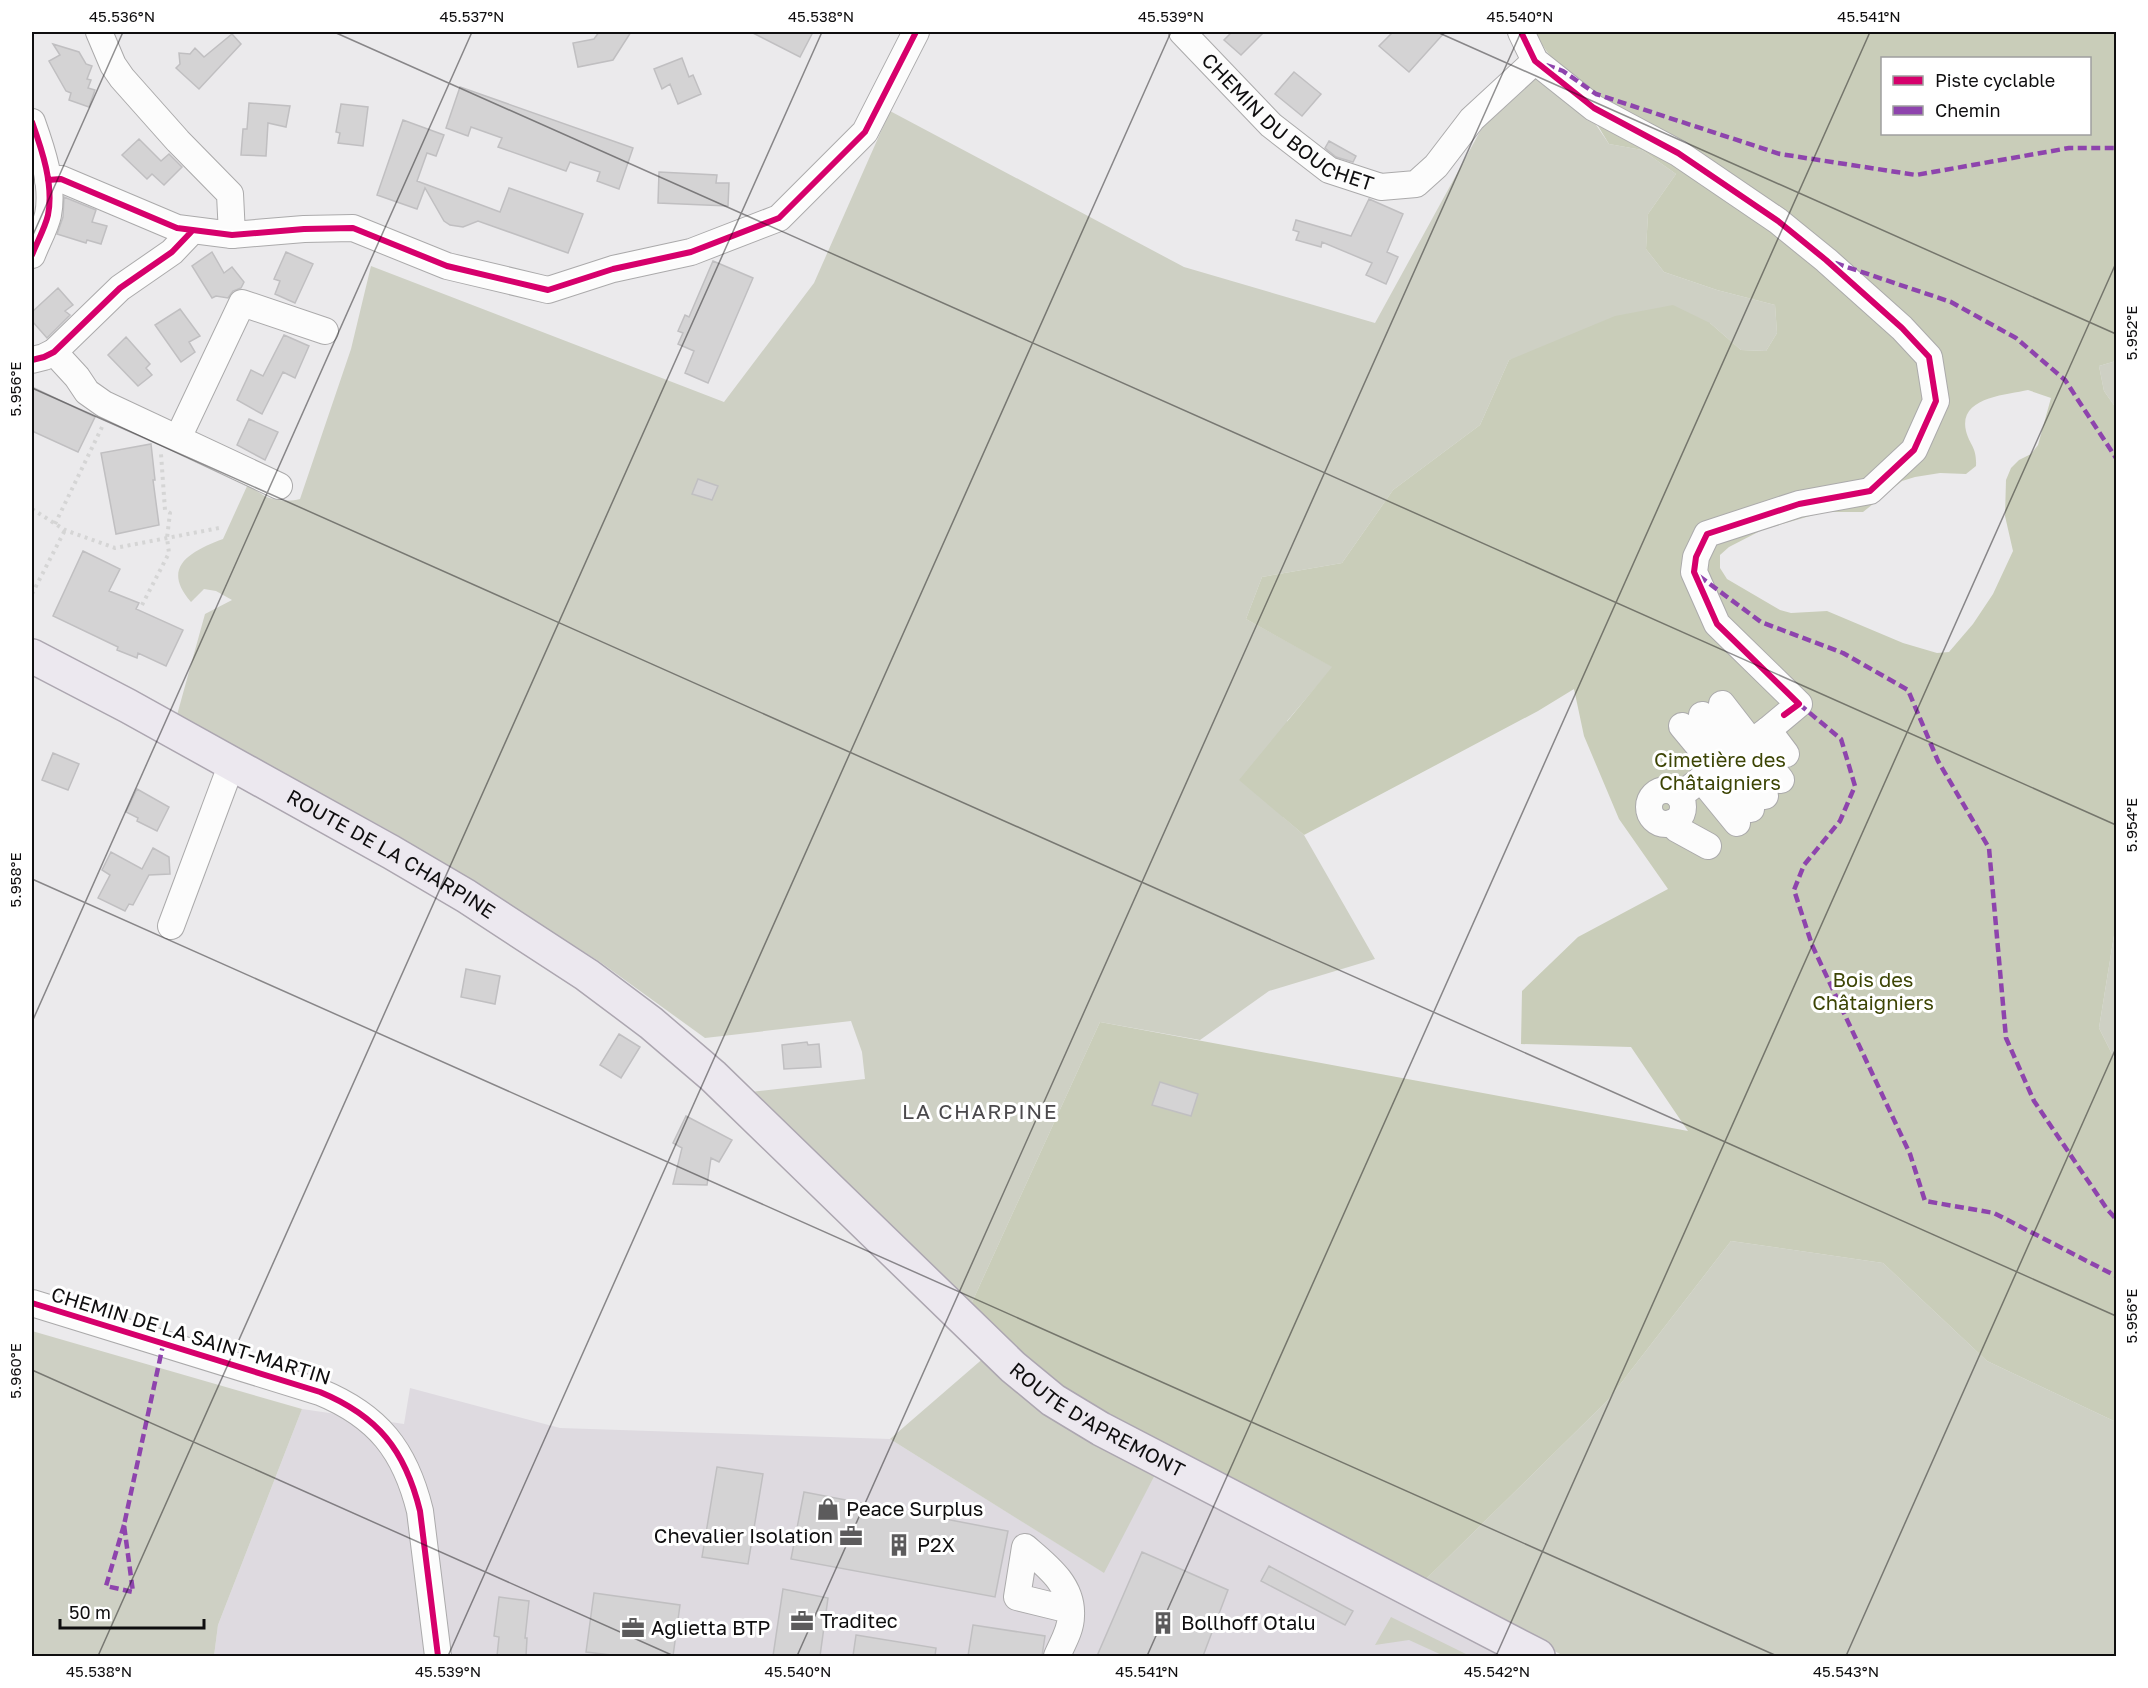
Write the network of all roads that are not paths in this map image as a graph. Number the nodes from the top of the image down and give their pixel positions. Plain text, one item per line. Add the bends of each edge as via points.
1 (99, 32) edge
2 (916, 32) edge
3 (1182, 32) edge
4 (1521, 32) edge
5 (1535, 62) junction
6 (32, 123) edge
7 (48, 180) junction
8 (192, 231) junction
9 (232, 235) junction
10 (32, 255) edge
11 (325, 331) dead end
12 (43, 356) edge
13 (168, 434) junction
14 (279, 486) dead end
15 (32, 656) edge
16 (1742, 748) junction
17 (1786, 754) dead end
18 (232, 764) junction
19 (1708, 846) dead end
20 (171, 926) dead end
21 (725, 1088) joint
22 (32, 1303) edge
23 (1070, 1610) dead end
24 (438, 1656) edge
25 (1057, 1656) edge
26 (1538, 1656) edge

1 - 9 street via 122,78 230,194
2 - 9 street via 865,132 779,218 690,252 613,269 548,290 447,266 353,228
3 - 5 street, CHEMIN DU BOUCHET via 1279,132 1329,170 1381,187 1416,184 1436,166 1472,119
4 - 5 street
5 - 16 street via 1594,108 1677,153 1778,221 1902,328 1929,357 1936,401 1914,450 1870,491 1799,504 1707,534 1694,572 1717,624 1799,704
6 - 7 street
7 - 8 street via 61,179
7 - 10 street via 48,215
8 - 9 street
8 - 12 street via 172,252 120,288
11 - 13 street via 242,303
12 - 13 street via 77,376 87,392 112,408
13 - 14 street
15 - 18 main road, ROUTE DE LA CHARPINE
16 - 16 street via 1702,715
16 - 16 street via 1759,802
16 - 17 street
16 - 19 street via 1679,796 1683,808 1671,823
18 - 20 street
18 - 21 main road, ROUTE DE LA CHARPINE via 447,885 564,960 651,1023
21 - 26 main road, ROUTE D'APREMONT via 1013,1367 1053,1400 1111,1435
22 - 24 street, CHEMIN DE LA SAINT-MARTIN via 320,1392 344,1402 381,1430 405,1464 414,1487
23 - 25 street via 1067,1632

